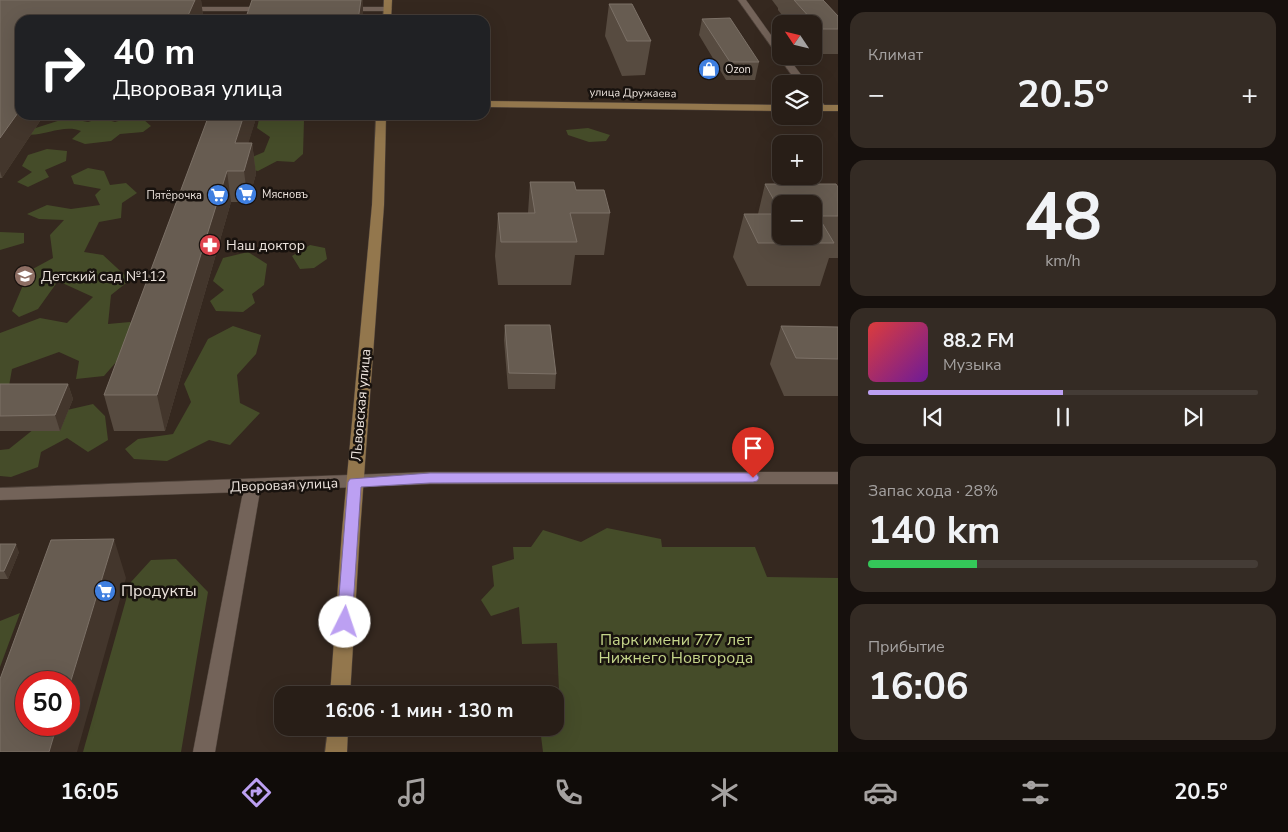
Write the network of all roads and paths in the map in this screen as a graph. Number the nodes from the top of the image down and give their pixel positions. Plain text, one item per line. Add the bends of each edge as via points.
1 (388, 0) edge
2 (742, 0) edge
3 (176, 9) edge
4 (278, 9) edge
5 (333, 9) edge
6 (388, 10) junction
7 (388, 15) edge
8 (772, 42) edge
9 (490, 104) edge
10 (772, 108) edge
11 (822, 108) edge
12 (838, 108) edge
13 (381, 120) edge
14 (838, 478) edge
15 (355, 482) junction
16 (253, 486) junction
17 (0, 494) edge
18 (341, 686) edge
19 (337, 736) edge
20 (204, 752) edge
21 (336, 752) edge

1 - 6 main road
2 - 8 street
3 - 4 street
5 - 6 street
6 - 7 main road
9 - 10 main road, улица Дружаева
11 - 12 main road
13 - 15 main road, Львовская улица via 378,205
14 - 15 street, Дворовая улица via 430,478
15 - 16 street, Дворовая улица
15 - 18 main road, Львовская улица
16 - 17 street, Дворовая улица
16 - 20 street
19 - 21 main road

